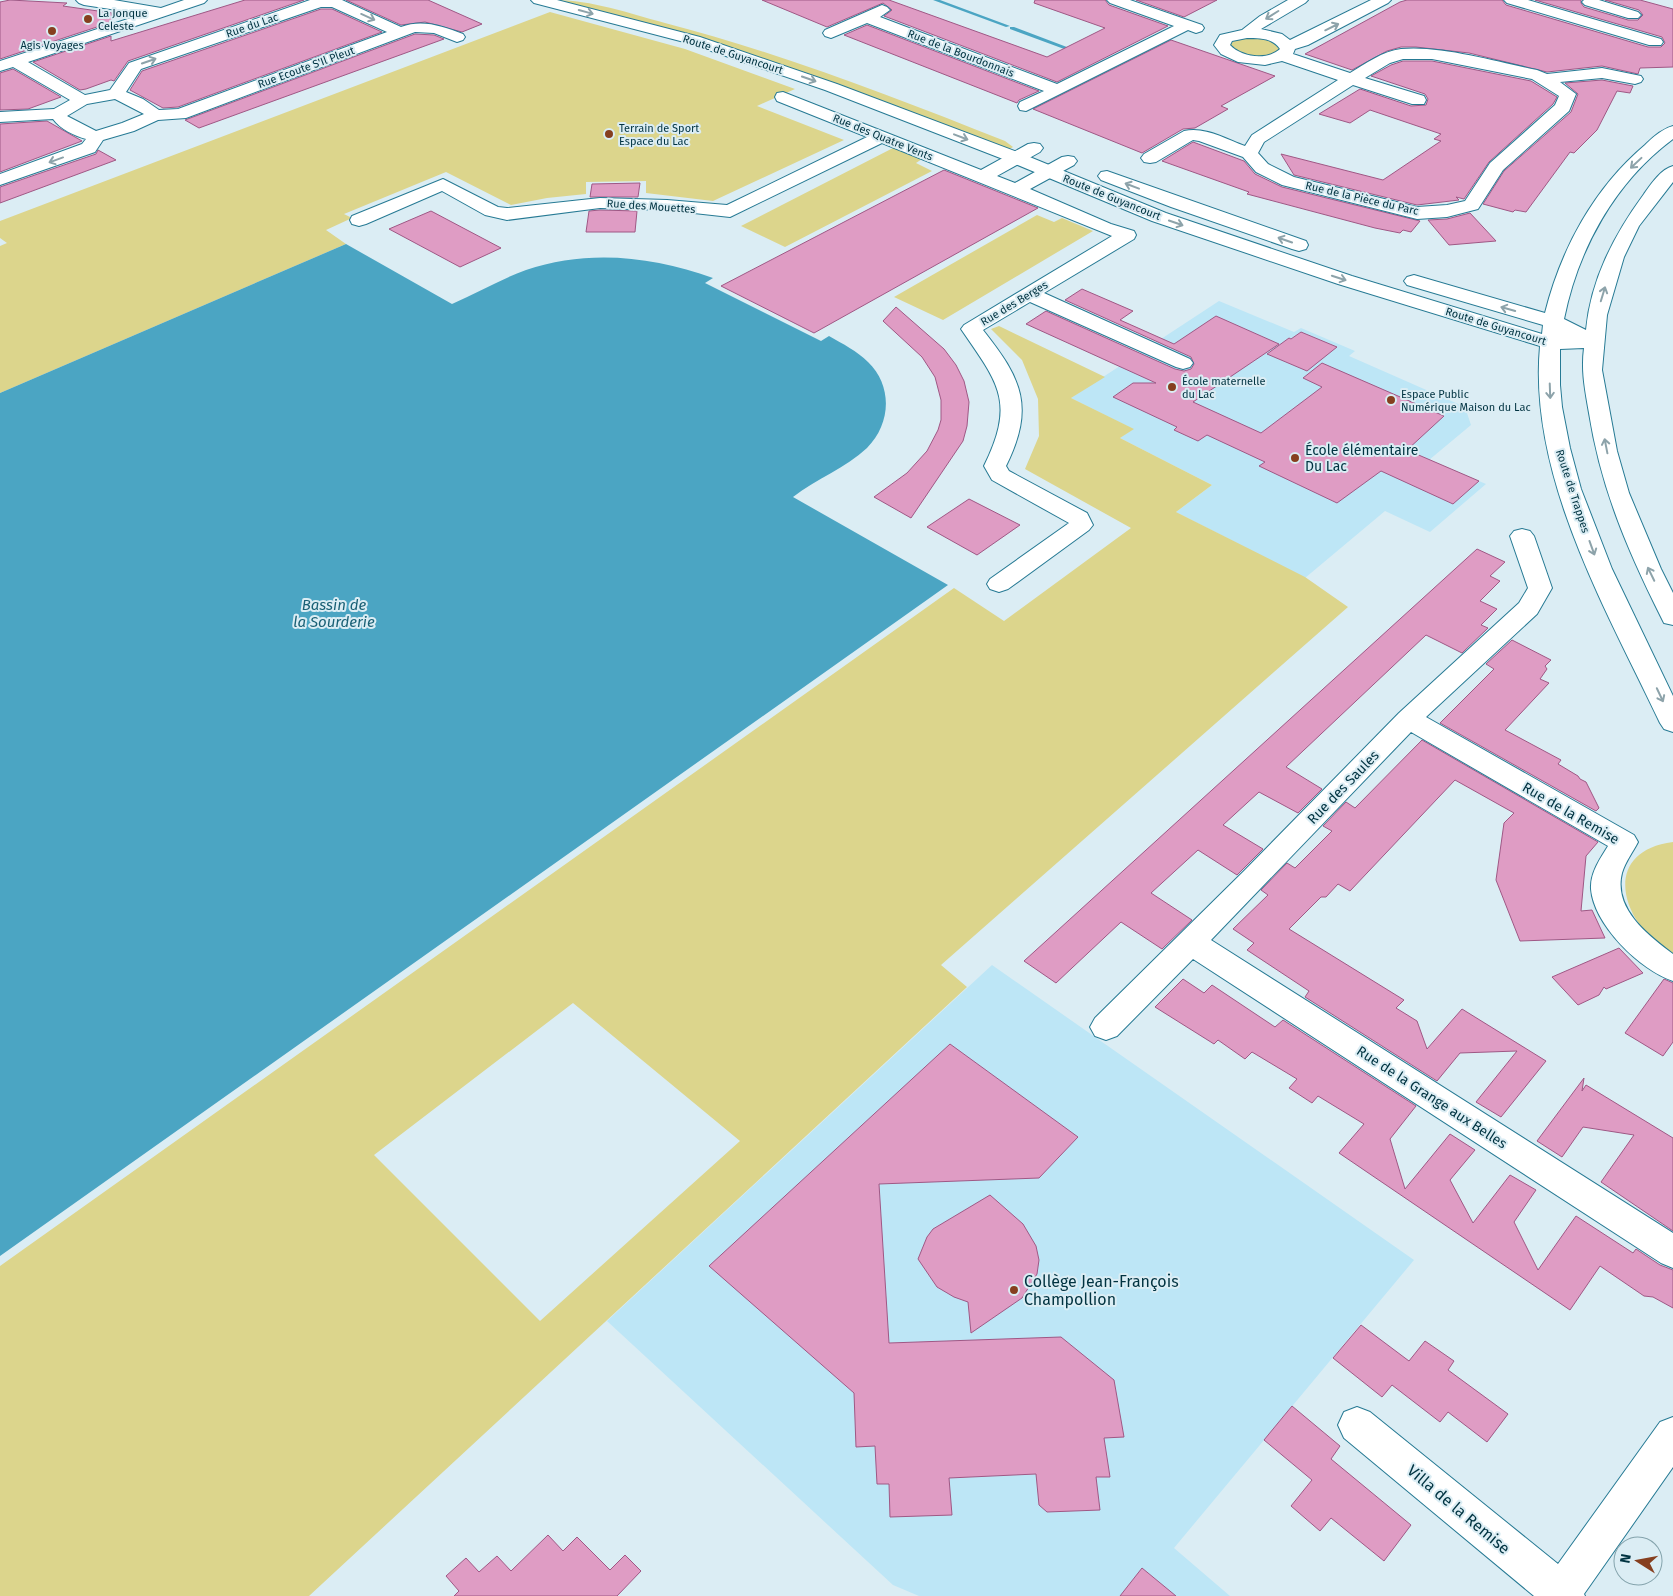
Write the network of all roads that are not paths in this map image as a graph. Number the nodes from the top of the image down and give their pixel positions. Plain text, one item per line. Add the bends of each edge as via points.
1 (84, 0) edge
2 (539, 0) edge
3 (593, 0) edge
4 (1115, 0) edge
5 (1300, 0) edge
6 (1383, 0) edge
7 (1512, 0) edge
8 (196, 1) edge
9 (111, 2) edge
10 (1590, 2) dead end
11 (1646, 5) dead end
12 (888, 7) dead end
13 (163, 12) junction
14 (1633, 15) junction
15 (866, 17) junction
16 (1187, 24) junction
17 (1612, 29) junction
18 (400, 32) junction
19 (831, 33) dead end
20 (1247, 33) junction
21 (457, 37) dead end
22 (1226, 38) junction
23 (1655, 42) dead end
24 (1285, 51) junction
25 (7, 64) edge
26 (1351, 79) junction
27 (1546, 79) junction
28 (1634, 79) dead end
29 (1056, 90) junction
30 (116, 94) junction
31 (783, 97) dead end
32 (82, 100) junction
33 (1418, 100) dead end
34 (1026, 106) dead end
35 (58, 114) junction
36 (155, 115) junction
37 (0, 116) edge
38 (1673, 131) edge
39 (96, 136) junction
40 (882, 136) junction
41 (1034, 148) junction
42 (1249, 153) junction
43 (1014, 157) junction
44 (1150, 158) dead end
45 (1068, 161) junction
46 (1048, 171) junction
47 (1673, 171) edge
48 (982, 177) junction
49 (0, 180) edge
50 (1016, 190) junction
51 (359, 220) dead end
52 (1127, 235) joint
53 (1315, 250) dead end
54 (1398, 276) dead end
55 (1030, 294) junction
56 (1553, 332) junction
57 (1595, 342) junction
58 (1183, 362) dead end
59 (1522, 536) dead end
60 (999, 584) dead end
61 (1673, 617) edge
62 (1408, 719) junction
63 (1673, 723) edge
64 (1191, 942) junction
65 (1673, 969) edge
66 (1106, 1027) dead end
67 (1673, 1252) edge
68 (1357, 1424) dead end
69 (1673, 1436) edge
70 (1562, 1595) edge

1 - 9 street
2 -> 43 street, Route de Guyancourt via 694,40 831,87
3 - 41 street, Route de Guyancourt via 709,30 848,76
4 - 16 street
5 -> 20 street
24 -> 6 street
7 - 17 street
8 - 13 street
9 - 13 street
10 - 14 street
11 - 14 street
12 - 15 street
13 - 25 street
14 - 17 street
15 - 19 street
15 - 29 street, Rue de la Bourdonnais
16 - 22 street
16 - 29 street
17 - 23 street
18 - 21 street, Rue Ecoute S'Il Pleut via 414,27 437,29
30 -> 18 street, Rue du Lac via 135,66 319,2 334,2
18 - 36 street, Rue Ecoute S'Il Pleut via 180,114
20 - 22 street
20 - 24 street via 1277,38
22 - 24 street via 1222,45 1236,56 1266,60
24 - 26 street
25 - 32 street
26 - 27 street, Rue de la Pièce du Parc via 1401,54 1432,54
26 - 33 street
26 - 42 street, Rue de la Pièce du Parc via 1258,139
27 - 28 street via 1602,73
27 - 42 street, Rue de la Pièce du Parc via 1568,94 1564,108 1496,167 1472,205 1417,213 1288,181 1262,168
29 - 34 street
30 - 32 street
30 - 36 street
31 - 40 street, Rue des Quatre Vents
32 - 35 street
35 - 37 street
35 - 39 street via 84,133
36 - 39 street
38 -> 56 street, Route de Trappes via 1632,166 1599,206 1575,251 1558,299
39 -> 49 street via 89,148
40 - 48 street, Rue des Quatre Vents
40 - 51 street, Rue des Mouettes via 730,211 600,203 506,214 492,211 443,184
41 - 43 street
41 - 45 street, Route de Guyancourt
42 - 44 street via 1202,136 1190,135
43 - 46 street, Route de Guyancourt
43 - 48 street
45 - 46 street
53 -> 45 street, Route de Guyancourt via 1177,203
46 - 50 street
46 -> 56 street, Route de Guyancourt via 1150,214 1354,282
57 -> 47 street via 1597,315 1614,257 1654,191
48 - 50 street, Rue des Quatre Vents
50 - 52 street, Rue des Quatre Vents
52 - 55 street, Rue des Berges
56 -> 54 street, Route de Guyancourt
55 - 58 street
55 - 60 street, Rue des Berges via 971,329 994,357 1012,399 1009,435 995,466 1000,475 1079,518 1081,525
56 - 57 street, Route de Guyancourt
56 -> 63 street, Route de Trappes via 1549,359 1551,407 1561,458 1596,558
61 -> 57 street via 1618,493 1592,370
59 - 62 street, Rue des Saules via 1540,588 1528,608
62 - 64 street, Rue des Saules
62 - 65 street, Rue de la Remise via 1624,842 1607,874 1607,893 1614,914 1631,937
64 - 66 street, Rue des Saules
64 - 67 street, Rue de la Grange aux Belles
68 - 70 street, Villa de la Remise
69 - 70 street

